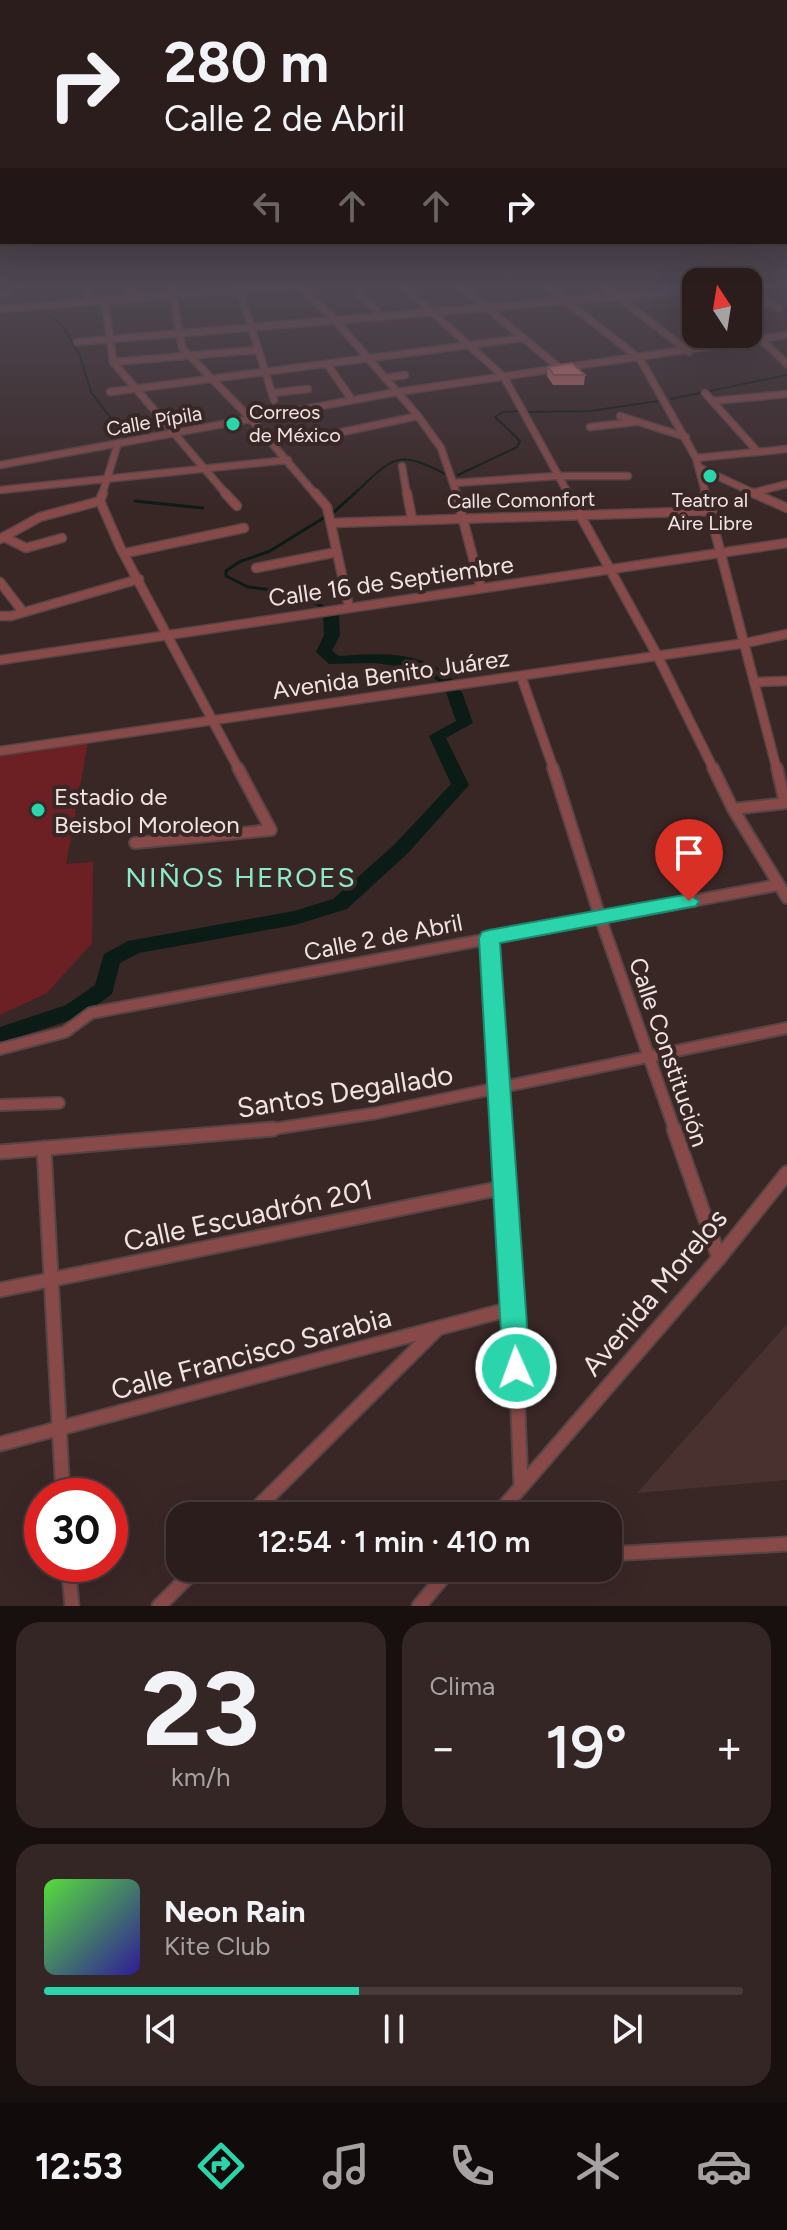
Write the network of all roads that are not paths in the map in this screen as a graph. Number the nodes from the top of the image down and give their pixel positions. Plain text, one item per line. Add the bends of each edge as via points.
1 (113, 359) edge
2 (146, 359) edge
3 (193, 359) edge
4 (260, 359) edge
5 (361, 359) edge
6 (368, 359) edge
7 (484, 359) edge
8 (549, 359) edge
9 (640, 359) joint
10 (113, 362) junction
11 (327, 364) junction
12 (562, 370) junction
13 (264, 372) junction
14 (405, 375) dead end
15 (504, 377) junction
16 (385, 378) junction
17 (213, 379) junction
18 (136, 389) junction
19 (308, 389) dead end
20 (110, 392) dead end
21 (397, 392) junction
22 (705, 393) dead end
23 (787, 394) edge
24 (352, 400) junction
25 (712, 401) junction
26 (418, 416) junction
27 (620, 416) dead end
28 (251, 419) junction
29 (638, 421) junction
30 (590, 427) dead end
31 (174, 433) junction
32 (328, 435) dead end
33 (686, 437) junction
34 (118, 443) junction
35 (787, 449) edge
36 (758, 452) junction
37 (696, 458) junction
38 (288, 460) junction
39 (0, 465) edge
40 (402, 466) dead end
41 (700, 468) junction
42 (203, 469) junction
43 (557, 476) junction
44 (628, 476) dead end
45 (107, 479) junction
46 (454, 483) junction
47 (787, 484) edge
48 (0, 490) edge
49 (752, 493) junction
50 (100, 501) junction
51 (237, 506) dead end
52 (787, 508) edge
53 (712, 511) junction
54 (577, 514) junction
55 (329, 517) junction
56 (461, 517) junction
57 (412, 519) junction
58 (244, 528) dead end
59 (2, 538) edge
60 (62, 538) dead end
61 (787, 543) edge
62 (337, 552) junction
63 (126, 553) junction
64 (724, 553) junction
65 (256, 568) dead end
66 (608, 569) junction
67 (139, 579) junction
68 (0, 582) edge
69 (481, 588) junction
70 (349, 607) junction
71 (23, 612) junction
72 (0, 616) edge
73 (787, 634) edge
74 (168, 635) junction
75 (746, 643) junction
76 (657, 655) junction
77 (0, 660) edge
78 (521, 676) junction
79 (787, 681) edge
80 (757, 682) junction
81 (211, 721) junction
82 (0, 751) edge
83 (786, 803) edge
84 (733, 809) junction
85 (135, 843) dead end
86 (778, 885) junction
87 (787, 898) edge
88 (600, 917) junction
89 (489, 938) junction
90 (787, 1028) edge
91 (0, 1049) edge
92 (650, 1057) junction
93 (497, 1089) junction
94 (59, 1103) dead end
95 (0, 1105) edge
96 (44, 1148) junction
97 (0, 1152) edge
98 (787, 1173) edge
99 (506, 1187) junction
100 (719, 1258) junction
101 (53, 1279) junction
102 (0, 1290) edge
103 (514, 1308) junction
104 (439, 1327) junction
105 (57, 1429) junction
106 (0, 1444) edge
107 (61, 1478) edge
108 (521, 1487) junction
109 (263, 1502) edge
110 (508, 1502) edge
111 (787, 1544) edge
112 (622, 1553) edge
113 (70, 1582) edge
114 (183, 1582) edge
115 (439, 1582) edge
116 (72, 1606) edge
117 (159, 1606) edge
118 (419, 1606) edge

1 - 10 street
2 - 10 street
3 - 17 street
4 - 13 street
5 - 11 street
6 - 16 street
7 - 15 street
8 - 12 street
9 - 12 street, Calle Pípila
9 - 33 street
10 - 18 street
11 - 13 street
11 - 24 street
12 - 15 street, Calle Pípila
13 - 17 street
13 - 19 street via 273,396
14 - 16 street
15 - 21 street, Calle Pípila
15 - 43 street
16 - 21 street
17 - 18 street
17 - 28 street
18 - 20 street
18 - 31 street
21 - 24 street, Calle Pípila
21 - 26 street
22 - 25 street
23 - 25 street
24 - 28 street, Calle Pípila
25 - 36 street
26 - 32 street
26 - 46 street via 441,448
27 - 29 street
28 - 31 street, Calle Pípila
28 - 38 street
29 - 30 street
29 - 33 street
31 - 34 street, Calle Pípila
31 - 42 street
33 - 37 street
34 - 39 street, Calle Pípila
34 - 45 street
35 - 36 street
36 - 37 street
37 - 41 street
38 - 42 street
38 - 55 street
40 - 57 street
41 - 49 street
41 - 53 street
42 - 45 street
42 - 51 street
43 - 44 street
43 - 46 street
43 - 54 street
45 - 48 street
45 - 50 street
46 - 56 street
47 - 49 street
49 - 52 street
50 - 59 street via 40,517
50 - 63 street
53 - 54 street, Calle Comonfort
53 - 64 street
54 - 56 street, Calle Comonfort
54 - 66 street
55 - 57 street, Calle Comonfort
55 - 62 street
56 - 57 street, Calle Comonfort
56 - 69 street
58 - 63 street
59 - 60 street via 26,548
61 - 64 street, Calle 16 de Septiembre
62 - 65 street
62 - 70 street
63 - 67 street
64 - 66 street, Calle 16 de Septiembre
64 - 75 street
66 - 69 street, Calle 16 de Septiembre
66 - 76 street
67 - 71 street
67 - 74 street
68 - 71 street
69 - 70 street, Calle 16 de Septiembre
70 - 74 street, Calle 16 de Septiembre
71 - 72 street
73 - 75 street, Avenida Benito Juárez
74 - 77 street, Calle 16 de Septiembre
74 - 81 street
75 - 76 street, Avenida Benito Juárez
75 - 80 street
76 - 78 street, Avenida Benito Juárez
76 - 84 street
78 - 81 street, Avenida Benito Juárez
78 - 88 street, Calle Constitución
79 - 80 street
80 - 83 street
81 - 82 street, Avenida Benito Juárez
81 - 85 street via 271,830
83 - 84 street
84 - 86 street
86 - 87 street
86 - 88 street, Calle 2 de Abril
88 - 89 street, Calle 2 de Abril
88 - 92 street, Calle Constitución
89 - 91 street, Calle 2 de Abril via 91,1013 65,1032
89 - 93 street
90 - 92 street, Santos Degallado
92 - 93 street, Santos Degallado
92 - 100 street, Calle Constitución
93 - 96 street, Santos Degallado via 250,1133
93 - 99 street
94 - 95 street
96 - 97 street, Santos Degallado
96 - 101 street
98 - 100 street, Avenida Morelos
99 - 101 street, Calle Escuadrón 201
99 - 103 street
100 - 108 street, Avenida Morelos
101 - 102 street, Calle Escuadrón 201
101 - 105 street
103 - 104 street, Calle Francisco Sarabia
103 - 108 street
104 - 105 street, Calle Francisco Sarabia
104 - 109 street
105 - 106 street, Calle Francisco Sarabia
105 - 107 street
108 - 110 street, Avenida Morelos
111 - 112 street
113 - 116 street
114 - 117 street
115 - 118 street

